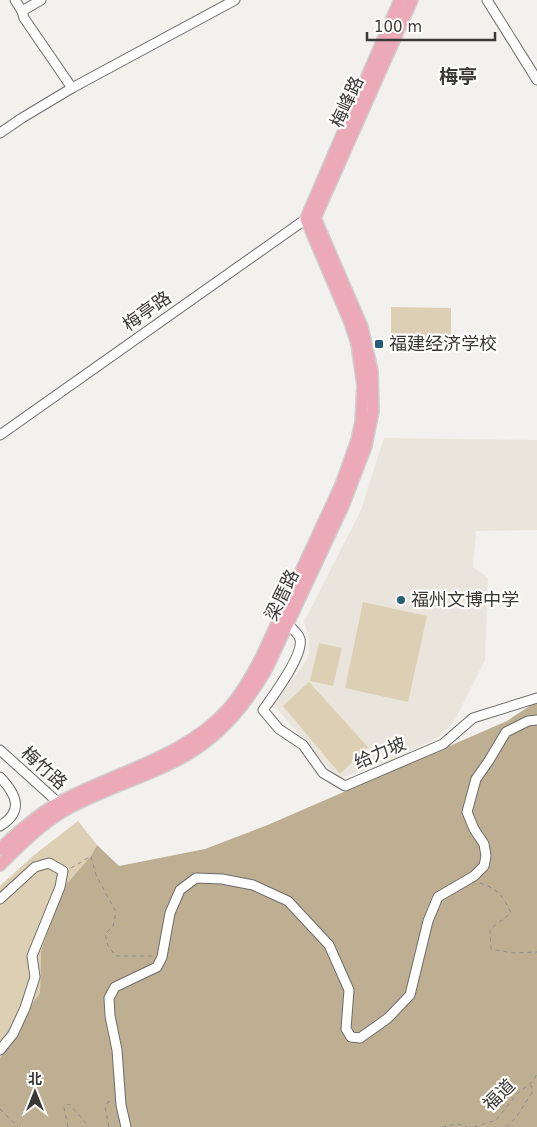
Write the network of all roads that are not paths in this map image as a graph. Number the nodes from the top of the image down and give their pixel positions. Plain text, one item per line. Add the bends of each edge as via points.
1 (15, 0) edge
2 (40, 0) edge
3 (235, 0) edge
4 (400, 0) edge
5 (412, 0) edge
6 (487, 0) edge
7 (22, 11) junction
8 (537, 80) edge
9 (72, 88) junction
10 (0, 134) edge
11 (311, 219) junction
12 (0, 435) edge
13 (287, 624) junction
14 (537, 698) edge
15 (537, 720) edge
16 (0, 750) edge
17 (0, 777) edge
18 (62, 806) junction
19 (0, 826) edge
20 (0, 849) edge
21 (0, 865) edge
22 (0, 899) edge
23 (0, 1050) edge
24 (126, 1127) edge

1 - 7 street
2 - 7 street
3 - 9 street
4 - 11 main road, 梅峰路
5 - 11 main road, 梅峰路
6 - 8 street
7 - 9 street
9 - 10 street
11 - 12 street, 梅亭路
11 - 13 main road, 梁厝路 via 362,327 372,371 372,411 369,435 343,506
11 - 18 main road, 梁厝路 via 360,357 363,386 361,422 341,485 257,666 229,708 168,753
13 - 14 street, 给力坡 via 299,636 300,648 290,670 263,710 279,729 303,745 323,773 345,786 443,744 473,718
13 - 18 main road, 梁厝路 via 256,686 228,723 208,740 175,762
15 - 24 street via 506,732 476,779 467,812 484,844 484,866 474,876 438,897 428,921 410,995 388,1018 360,1038 351,1037 346,1029 350,990 329,945 288,901 253,885 222,878 196,878 180,890 170,913 162,957 157,967 115,987 109,998
16 - 18 street, 梅竹路
17 - 19 street via 16,798 12,816
18 - 20 main road, 梁厝路 via 39,816
18 - 21 main road, 梁厝路
22 - 23 street via 35,867 49,863 63,871 60,887 32,956 36,977 13,1034

